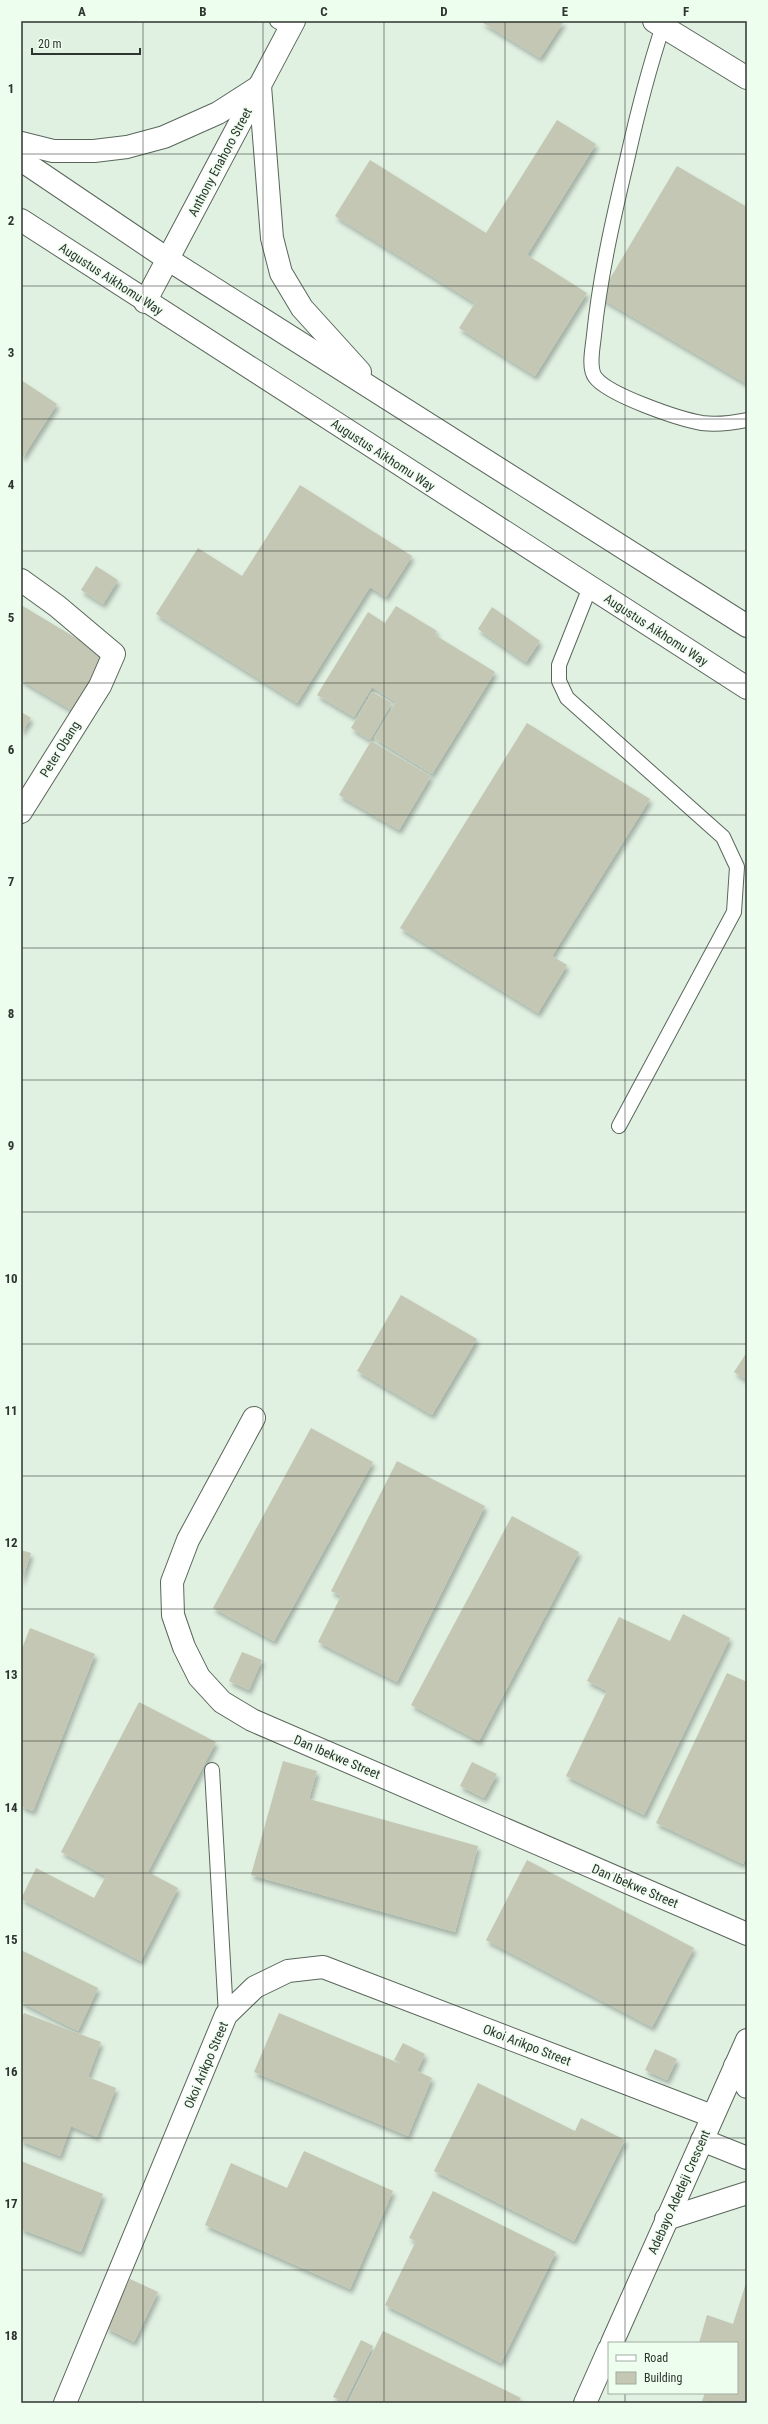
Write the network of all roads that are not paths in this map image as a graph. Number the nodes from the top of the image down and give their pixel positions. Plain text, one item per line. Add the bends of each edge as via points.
1 (287, 23) edge
2 (658, 24) edge
3 (747, 78) edge
4 (260, 86) junction
5 (21, 144) edge
6 (21, 160) edge
7 (21, 220) edge
8 (169, 260) junction
9 (145, 302) junction
10 (380, 393) junction
11 (747, 420) edge
12 (21, 580) edge
13 (590, 587) junction
14 (747, 626) edge
15 (747, 688) edge
16 (21, 812) edge
17 (619, 1126) dead end
18 (254, 1418) dead end
19 (212, 1770) dead end
20 (747, 1934) edge
21 (226, 2015) junction
22 (747, 2040) edge
23 (735, 2066) junction
24 (747, 2087) edge
25 (712, 2116) junction
26 (702, 2140) junction
27 (747, 2158) edge
28 (747, 2192) edge
29 (666, 2220) junction
30 (612, 2342) edge
31 (608, 2351) edge
32 (65, 2403) edge
33 (585, 2403) edge

1 - 4 street, Anthony Enahoro Street
2 - 3 street
2 - 11 lane via 607,242 598,292 592,361 594,376 608,389 647,406 702,423 726,424
4 - 5 street via 218,114 164,137 127,147 94,151 53,150
4 - 8 street, Anthony Enahoro Street
4 - 10 street via 272,238 281,273 302,308
6 - 8 street
7 - 9 street, Augustus Aikhomu Way
8 - 9 street, Anthony Enahoro Street
8 - 10 street
9 - 13 street, Augustus Aikhomu Way
10 - 14 street
12 - 16 street, Peter Obang via 57,606 114,654 100,686
13 - 15 street, Augustus Aikhomu Way
13 - 17 lane via 559,665 559,681 567,698 723,837 737,867 734,912
18 - 20 street, Dan Ibekwe Street via 188,1540 172,1582 173,1615 184,1647 199,1677 222,1702 259,1723
19 - 21 lane
21 - 25 street, Okoi Arikpo Street via 255,1987 288,1971 323,1967
21 - 32 street, Okoi Arikpo Street
22 - 23 street, Adebayo Adedeji Crescent
23 - 24 street
23 - 25 street, Adebayo Adedeji Crescent
25 - 26 street, Adebayo Adedeji Crescent
26 - 27 street
26 - 29 street, Adebayo Adedeji Crescent
28 - 29 street
29 - 30 street, Adebayo Adedeji Crescent
31 - 33 street

